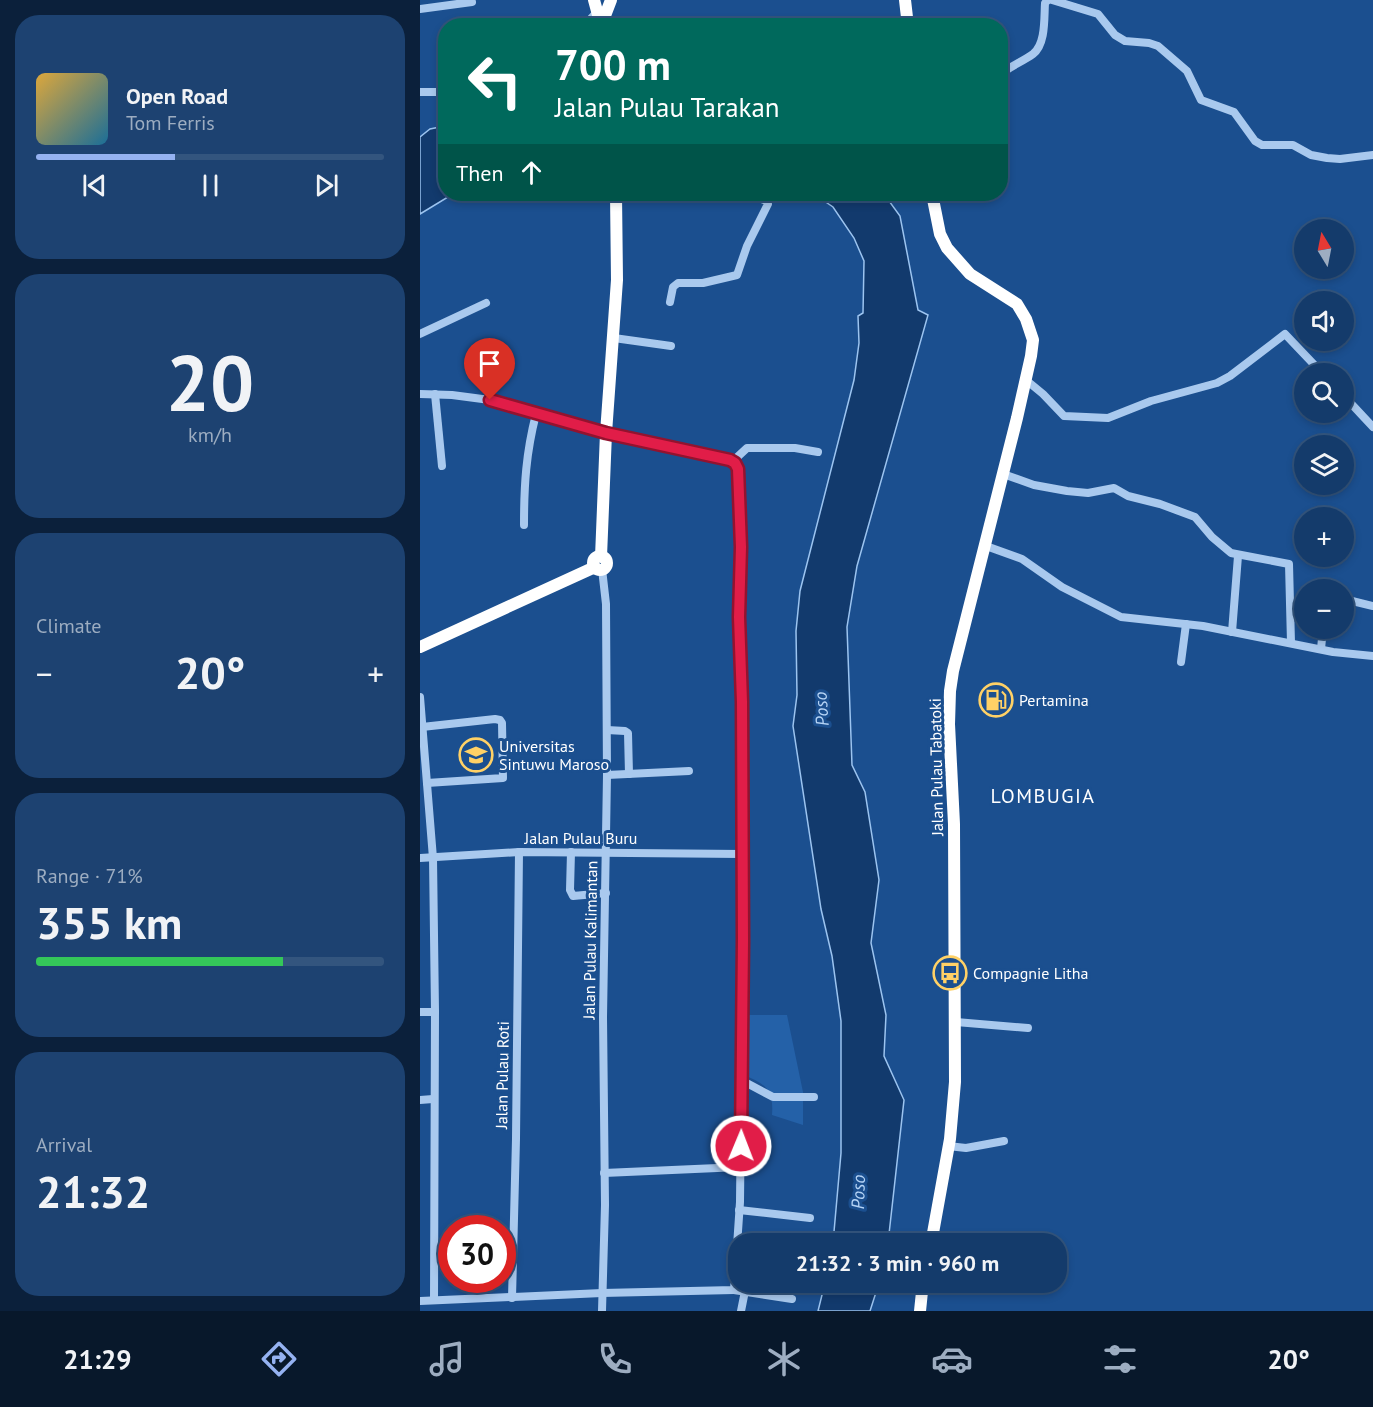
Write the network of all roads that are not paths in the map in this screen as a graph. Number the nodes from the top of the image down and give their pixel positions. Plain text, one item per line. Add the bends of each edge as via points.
1 (611, 0) edge
2 (905, 0) edge
3 (1050, 0) edge
4 (472, 2) dead end
5 (595, 3) edge
6 (420, 9) edge
7 (588, 18) edge
8 (599, 18) edge
9 (604, 18) edge
10 (907, 18) edge
11 (1008, 69) edge
12 (420, 92) edge
13 (438, 92) edge
14 (1373, 155) edge
15 (616, 201) edge
16 (767, 201) edge
17 (933, 201) edge
18 (670, 302) dead end
19 (486, 303) dead end
20 (420, 334) edge
21 (614, 338) junction
22 (671, 346) dead end
23 (1313, 363) edge
24 (1026, 380) junction
25 (420, 394) edge
26 (435, 394) junction
27 (1354, 407) edge
28 (536, 414) junction
29 (1373, 427) edge
30 (606, 433) junction
31 (818, 452) dead end
32 (733, 461) junction
33 (442, 465) dead end
34 (1002, 474) junction
35 (524, 525) dead end
36 (986, 546) junction
37 (1238, 556) junction
38 (599, 564) junction
39 (1354, 601) edge
40 (1373, 606) edge
41 (1186, 624) junction
42 (1232, 632) junction
43 (1322, 639) edge
44 (1292, 643) junction
45 (420, 647) edge
46 (1321, 649) junction
47 (1373, 656) edge
48 (1181, 662) dead end
49 (420, 697) edge
50 (422, 727) junction
51 (607, 730) junction
52 (688, 771) dead end
53 (629, 774) junction
54 (607, 776) junction
55 (427, 783) junction
56 (519, 852) junction
57 (571, 852) junction
58 (606, 852) junction
59 (742, 854) junction
60 (420, 858) edge
61 (433, 858) junction
62 (606, 893) junction
63 (420, 1012) edge
64 (435, 1012) junction
65 (956, 1022) junction
66 (1028, 1028) dead end
67 (741, 1080) junction
68 (814, 1097) dead end
69 (433, 1099) junction
70 (420, 1100) edge
71 (1004, 1141) dead end
72 (948, 1146) junction
73 (740, 1167) junction
74 (604, 1173) junction
75 (739, 1210) junction
76 (810, 1218) dead end
77 (738, 1233) edge
78 (933, 1233) edge
79 (728, 1290) edge
80 (602, 1293) junction
81 (745, 1293) edge
82 (752, 1293) edge
83 (922, 1293) edge
84 (512, 1298) junction
85 (792, 1299) dead end
86 (439, 1300) junction
87 (420, 1301) edge
88 (445, 1311) edge
89 (602, 1311) edge
90 (741, 1311) edge
91 (920, 1311) edge

1 - 9 highway
2 - 10 highway
3 - 11 street via 1045,3 1038,48
3 - 14 street via 1098,14 1125,41 1158,46 1187,70 1201,100 1234,112 1262,145 1293,145 1327,158
4 - 6 street
5 - 7 street
5 - 8 highway
12 - 13 street
15 - 21 highway
16 - 18 street via 737,275 703,283 678,283
17 - 24 highway, Jalan Pulau Tabatoki via 940,234 954,257 980,281 1017,304 1026,319 1032,345
19 - 20 street
21 - 22 street
21 - 30 highway
23 - 24 street via 1285,334 1217,383 1151,401 1108,418 1064,416
24 - 34 highway, Jalan Pulau Tabatoki
25 - 26 street
26 - 28 street via 480,398
26 - 33 street
27 - 29 street
28 - 30 street
28 - 35 street via 528,446
30 - 32 street
30 - 38 highway
31 - 32 street via 748,448
32 - 59 street via 738,469 741,536
34 - 36 highway, Jalan Pulau Tabatoki
34 - 37 street via 1034,485 1081,493 1114,488 1195,517 1225,549
36 - 41 street via 1022,559 1115,615
36 - 65 highway, Jalan Pulau Tabatoki via 950,691
37 - 42 street
37 - 44 street via 1290,565
38 - 45 highway
38 - 51 street, Jalan Pulau Kalimantan via 606,604
39 - 40 street
41 - 42 street
41 - 48 street
42 - 44 street
43 - 46 street
44 - 46 street
46 - 47 street
49 - 50 street
50 - 55 street
50 - 55 street via 495,719 502,723 503,778
51 - 53 street via 628,733
51 - 54 street, Jalan Pulau Kalimantan
52 - 53 street
53 - 54 street
54 - 58 street, Jalan Pulau Kalimantan
55 - 61 street
56 - 57 street, Jalan Pulau Buru
56 - 61 street, Jalan Pulau Buru
56 - 84 street, Jalan Pulau Roti
57 - 58 street, Jalan Pulau Buru
57 - 62 street via 573,896
58 - 59 street, Jalan Pulau Buru
58 - 62 street, Jalan Pulau Kalimantan
59 - 67 street
60 - 61 street, Jalan Pulau Buru
61 - 64 street
62 - 74 street, Jalan Pulau Kalimantan
63 - 64 street
64 - 69 street
65 - 66 street
65 - 72 highway, Jalan Pulau Tabatoki via 955,1097
67 - 68 street via 773,1097
67 - 73 street
69 - 70 street
69 - 86 street
71 - 72 street via 966,1148
72 - 78 highway, Jalan Pulau Tabatoki
73 - 74 street
73 - 75 street
74 - 80 street, Jalan Pulau Kalimantan
75 - 76 street
75 - 77 street
79 - 80 street
80 - 84 street
80 - 89 street, Jalan Pulau Kalimantan
81 - 90 street
82 - 85 street
83 - 91 highway
84 - 86 street
86 - 87 street
86 - 88 street

